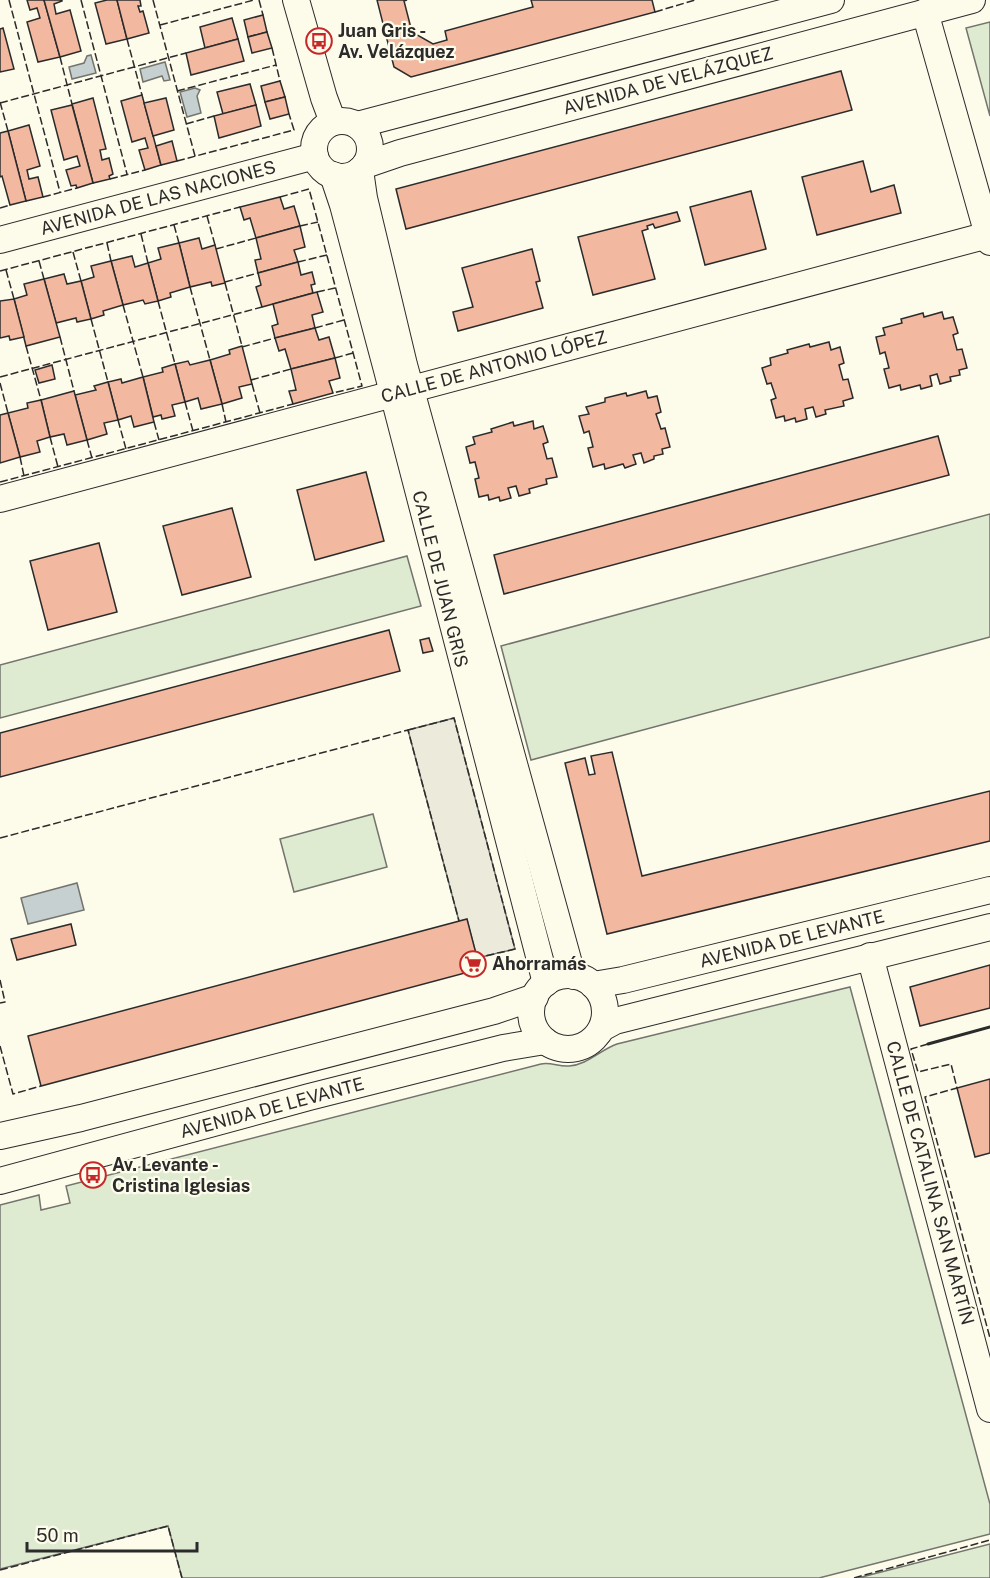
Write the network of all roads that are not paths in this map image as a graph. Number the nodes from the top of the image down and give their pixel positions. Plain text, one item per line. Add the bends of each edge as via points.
1 (296, 0) edge
2 (831, 0) edge
3 (972, 0) edge
4 (925, 12) junction
5 (345, 123) junction
6 (315, 156) junction
7 (362, 168) junction
8 (333, 175) junction
9 (989, 239) edge
10 (0, 240) edge
11 (401, 391) junction
12 (0, 499) edge
13 (990, 890) edge
14 (990, 927) edge
15 (870, 956) junction
16 (584, 981) junction
17 (540, 990) junction
18 (602, 1028) junction
19 (545, 1041) junction
20 (0, 1136) edge
21 (0, 1181) edge
22 (990, 1409) edge

1 - 5 street via 324,98
2 - 5 street, AVENIDA DE VELÁZQUEZ
3 - 4 street, AVENIDA DE VELÁZQUEZ
4 - 7 street, AVENIDA DE VELÁZQUEZ via 412,150
4 - 9 street
5 - 6 street via 326,126 316,139
5 - 7 street via 369,141 369,158
6 - 8 street via 324,170
6 - 10 street, AVENIDA DE LAS NACIONES
7 - 8 street via 349,176
7 - 11 street, CALLE DE JUAN GRIS via 364,198
8 - 11 street, CALLE DE JUAN GRIS
9 - 11 street, CALLE DE ANTONIO LÓPEZ
11 - 12 street, CALLE DE ANTONIO LÓPEZ
11 - 16 street, CALLE DE JUAN GRIS via 567,957
11 - 17 street, CALLE DE JUAN GRIS
13 - 16 street, AVENIDA DE LEVANTE via 623,980
14 - 15 street, AVENIDA DE LEVANTE
15 - 18 street, AVENIDA DE LEVANTE via 615,1021
15 - 22 street, CALLE DE CATALINA SAN MARTÍN
16 - 17 street via 556,978
16 - 18 street via 602,998
17 - 19 street via 531,1008 532,1021
17 - 20 street, AVENIDA DE LEVANTE via 513,1005 472,1017
18 - 19 street via 590,1042 572,1049
19 - 21 street, AVENIDA DE LEVANTE via 309,1097

